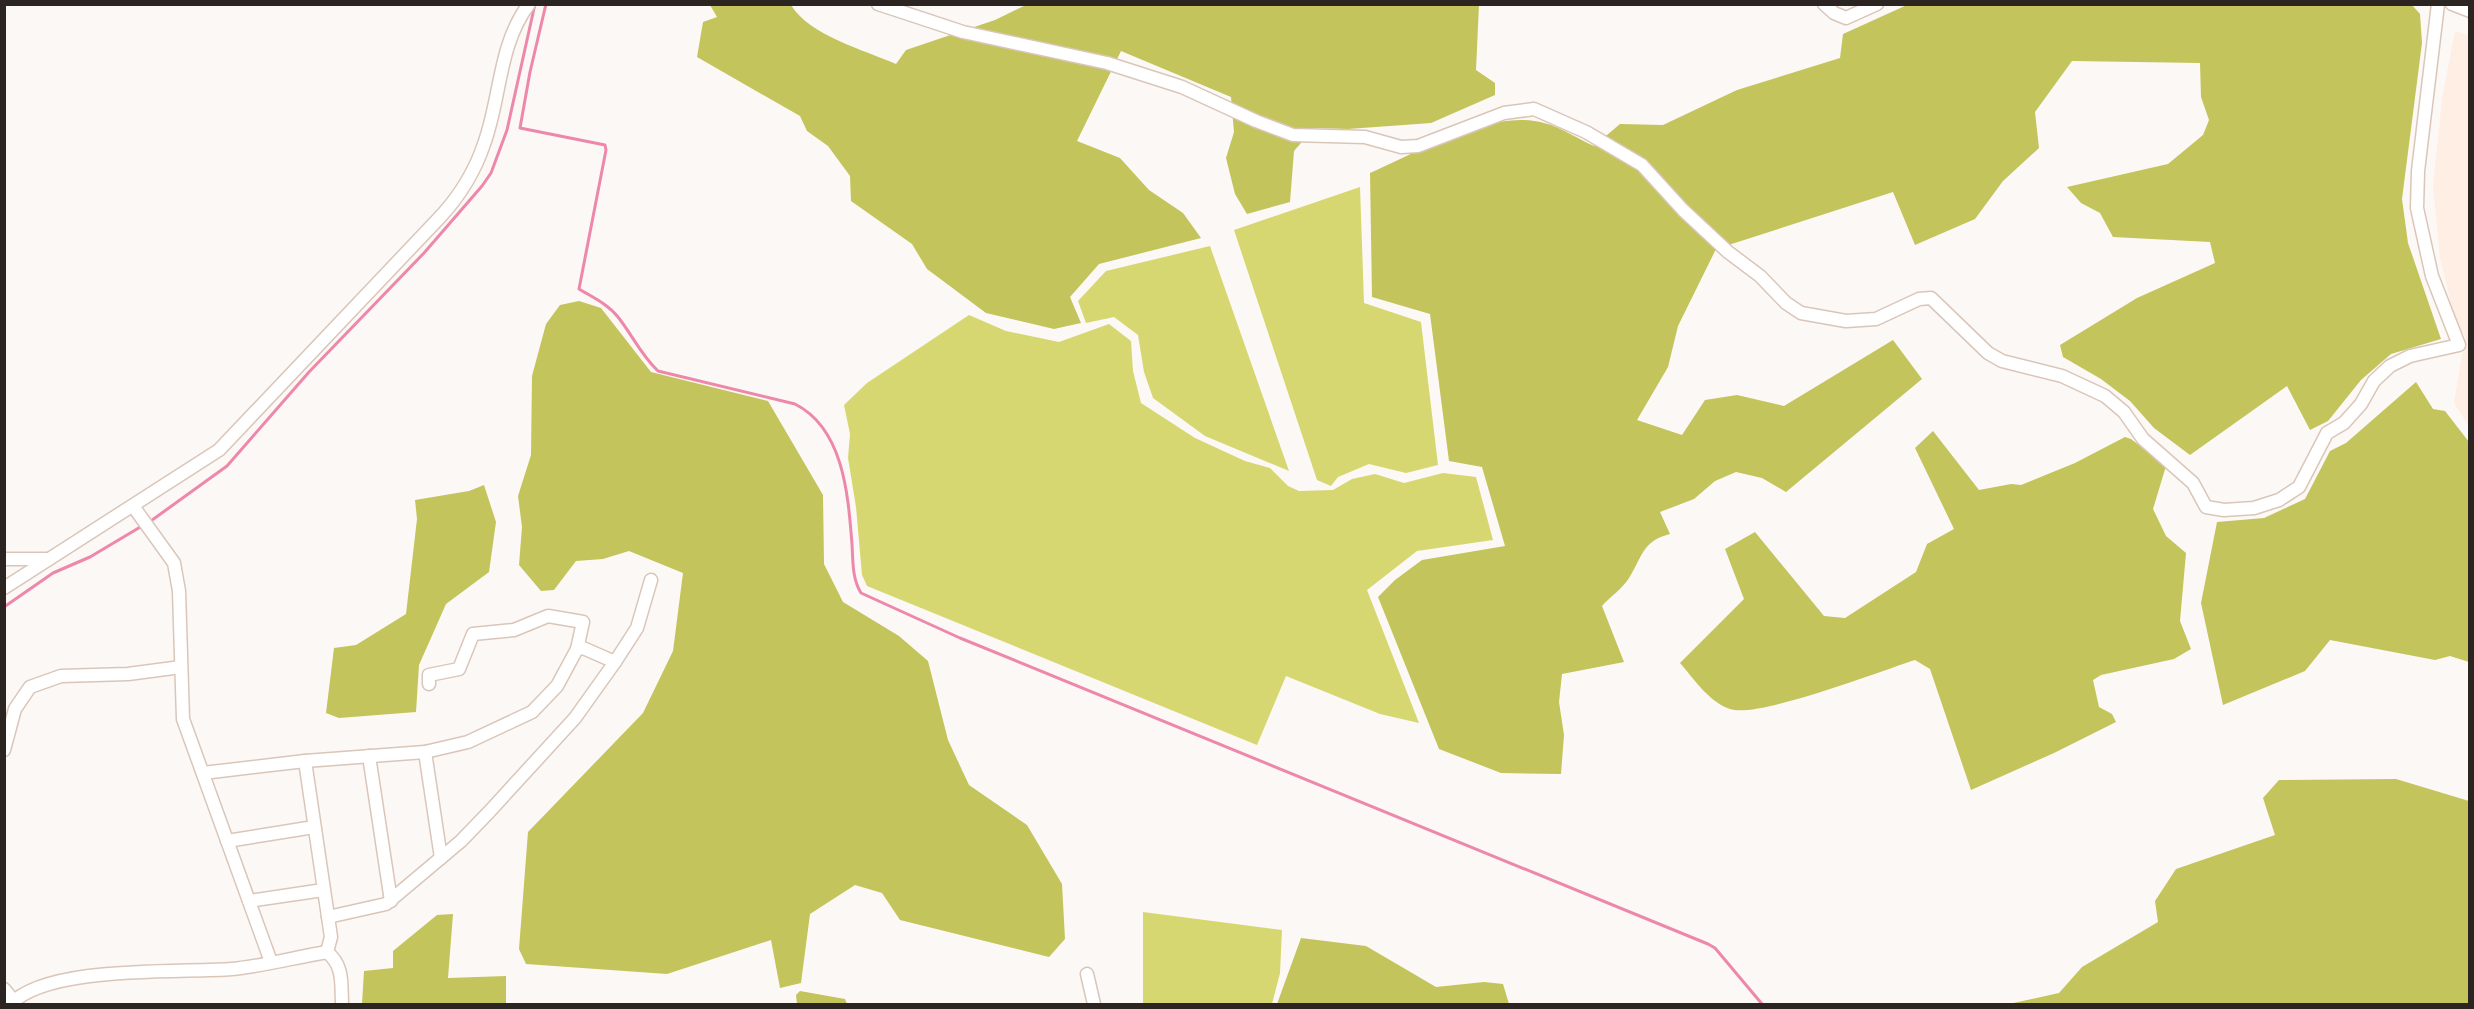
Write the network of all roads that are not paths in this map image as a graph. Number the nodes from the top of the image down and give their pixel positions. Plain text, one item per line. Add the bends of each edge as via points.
1 (529, 4) edge
2 (878, 4) edge
3 (1824, 4) edge
4 (1877, 4) edge
5 (2438, 4) edge
6 (2452, 4) edge
7 (2469, 12) edge
8 (133, 507) junction
9 (4, 559) edge
10 (50, 559) junction
11 (651, 580) dead end
12 (4, 588) edge
13 (577, 649) junction
14 (615, 662) junction
15 (181, 668) junction
16 (429, 684) dead end
17 (4, 750) edge
18 (426, 752) junction
19 (369, 756) junction
20 (305, 761) junction
21 (203, 773) junction
22 (314, 826) junction
23 (227, 841) junction
24 (441, 858) junction
25 (323, 890) junction
26 (249, 901) junction
27 (391, 901) junction
28 (328, 916) junction
29 (327, 952) junction
30 (271, 962) junction
31 (1087, 974) dead end
32 (4, 989) edge
33 (12, 1003) edge
34 (342, 1005) edge
35 (1094, 1005) edge

1 - 8 street via 513,31 485,143 456,200 219,450
2 - 5 street via 963,32 1107,63 1182,87 1293,135 1365,137 1401,147 1418,146 1504,112 1534,109 1586,132 1642,165 1728,252 1801,313 1846,321 1876,319 1919,299 1931,298 1988,353 2002,361 2062,376 2105,396 2124,412 2143,439 2193,483 2206,507 2224,510 2254,508 2279,500 2300,487 2327,433 2344,423 2374,381 2390,366 2410,356 2459,345 2432,276 2417,208
3 - 4 street via 1846,18
6 - 7 street
8 - 10 street
8 - 15 street via 174,563 179,591
9 - 10 street
10 - 12 street
11 - 14 street via 637,628
13 - 14 street
13 - 16 street via 583,616 548,616 514,630 476,633 459,669 429,675
13 - 18 street via 557,686 532,712 468,742
14 - 24 street via 536,762
15 - 17 street via 61,676 30,687 15,710
15 - 21 street via 183,719
18 - 19 street
18 - 24 street
19 - 20 street
19 - 27 street
20 - 21 street
20 - 22 street
21 - 23 street
22 - 23 street
22 - 25 street
23 - 26 street
24 - 27 street
25 - 26 street
25 - 28 street
26 - 30 street
27 - 28 street via 382,908
28 - 29 street
29 - 30 street
29 - 34 street via 339,964
30 - 33 street via 234,969 98,975 44,985
31 - 35 street
32 - 33 street

